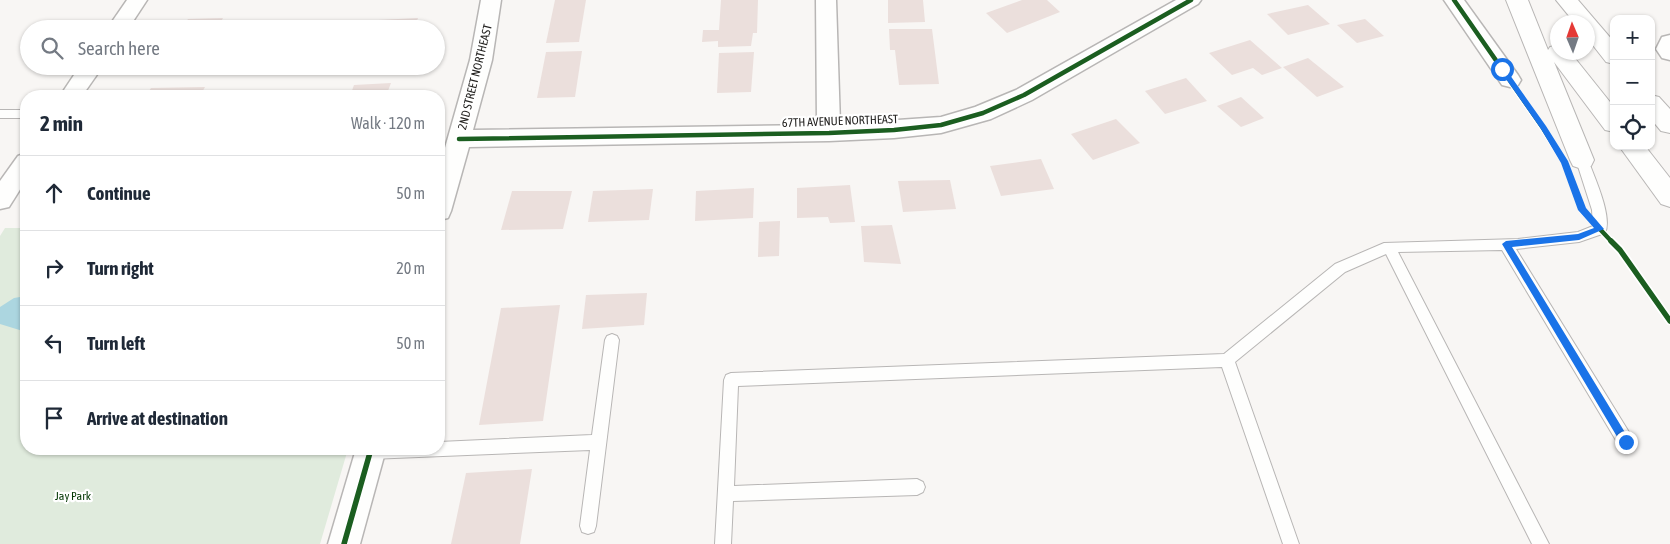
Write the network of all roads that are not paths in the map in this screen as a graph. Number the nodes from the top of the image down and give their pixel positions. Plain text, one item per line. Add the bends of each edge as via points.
1 (137, 0) edge
2 (491, 0) edge
3 (826, 0) edge
4 (1190, 0) edge
5 (1454, 0) edge
6 (1517, 0) edge
7 (1567, 0) edge
8 (1579, 15) edge
9 (123, 20) edge
10 (1595, 35) edge
11 (1550, 42) edge
12 (1610, 52) edge
13 (1564, 60) edge
14 (86, 75) edge
15 (1510, 80) dead end
16 (75, 90) edge
17 (1653, 105) edge
18 (0, 114) edge
19 (20, 114) edge
20 (1610, 119) edge
21 (1670, 125) edge
22 (829, 133) junction
23 (460, 139) junction
24 (1634, 150) edge
25 (1582, 160) joint
26 (20, 171) edge
27 (445, 190) edge
28 (1670, 197) edge
29 (0, 200) edge
30 (1506, 244) junction
31 (1389, 247) junction
32 (612, 340) dead end
33 (1227, 360) junction
34 (599, 442) junction
35 (1626, 442) dead end
36 (445, 447) edge
37 (369, 455) edge
38 (917, 487) dead end
39 (726, 494) junction
40 (588, 526) dead end
41 (344, 544) edge
42 (723, 544) edge
43 (1291, 544) edge
44 (1541, 544) edge

1 - 9 street
2 - 23 street, 2ND STREET NORTHEAST via 481,60
3 - 22 street
4 - 22 street, 67TH AVENUE NORTHEAST via 1024,95 983,113 941,125
5 - 15 street
6 - 11 main road
6 - 25 main road
7 - 8 main road
10 - 12 main road
13 - 20 main road
14 - 16 street
17 - 21 main road
18 - 19 lane
22 - 23 street, 67TH AVENUE NORTHEAST
23 - 27 street, 2ND STREET NORTHEAST
24 - 28 main road
25 - 30 lane via 1599,210 1600,229 1579,237
26 - 29 street
30 - 31 lane
30 - 35 lane
31 - 33 lane via 1340,268
31 - 44 lane
32 - 34 lane
33 - 39 lane via 731,380
33 - 43 lane
34 - 36 lane
34 - 40 lane
37 - 41 street
38 - 39 lane
39 - 42 lane

